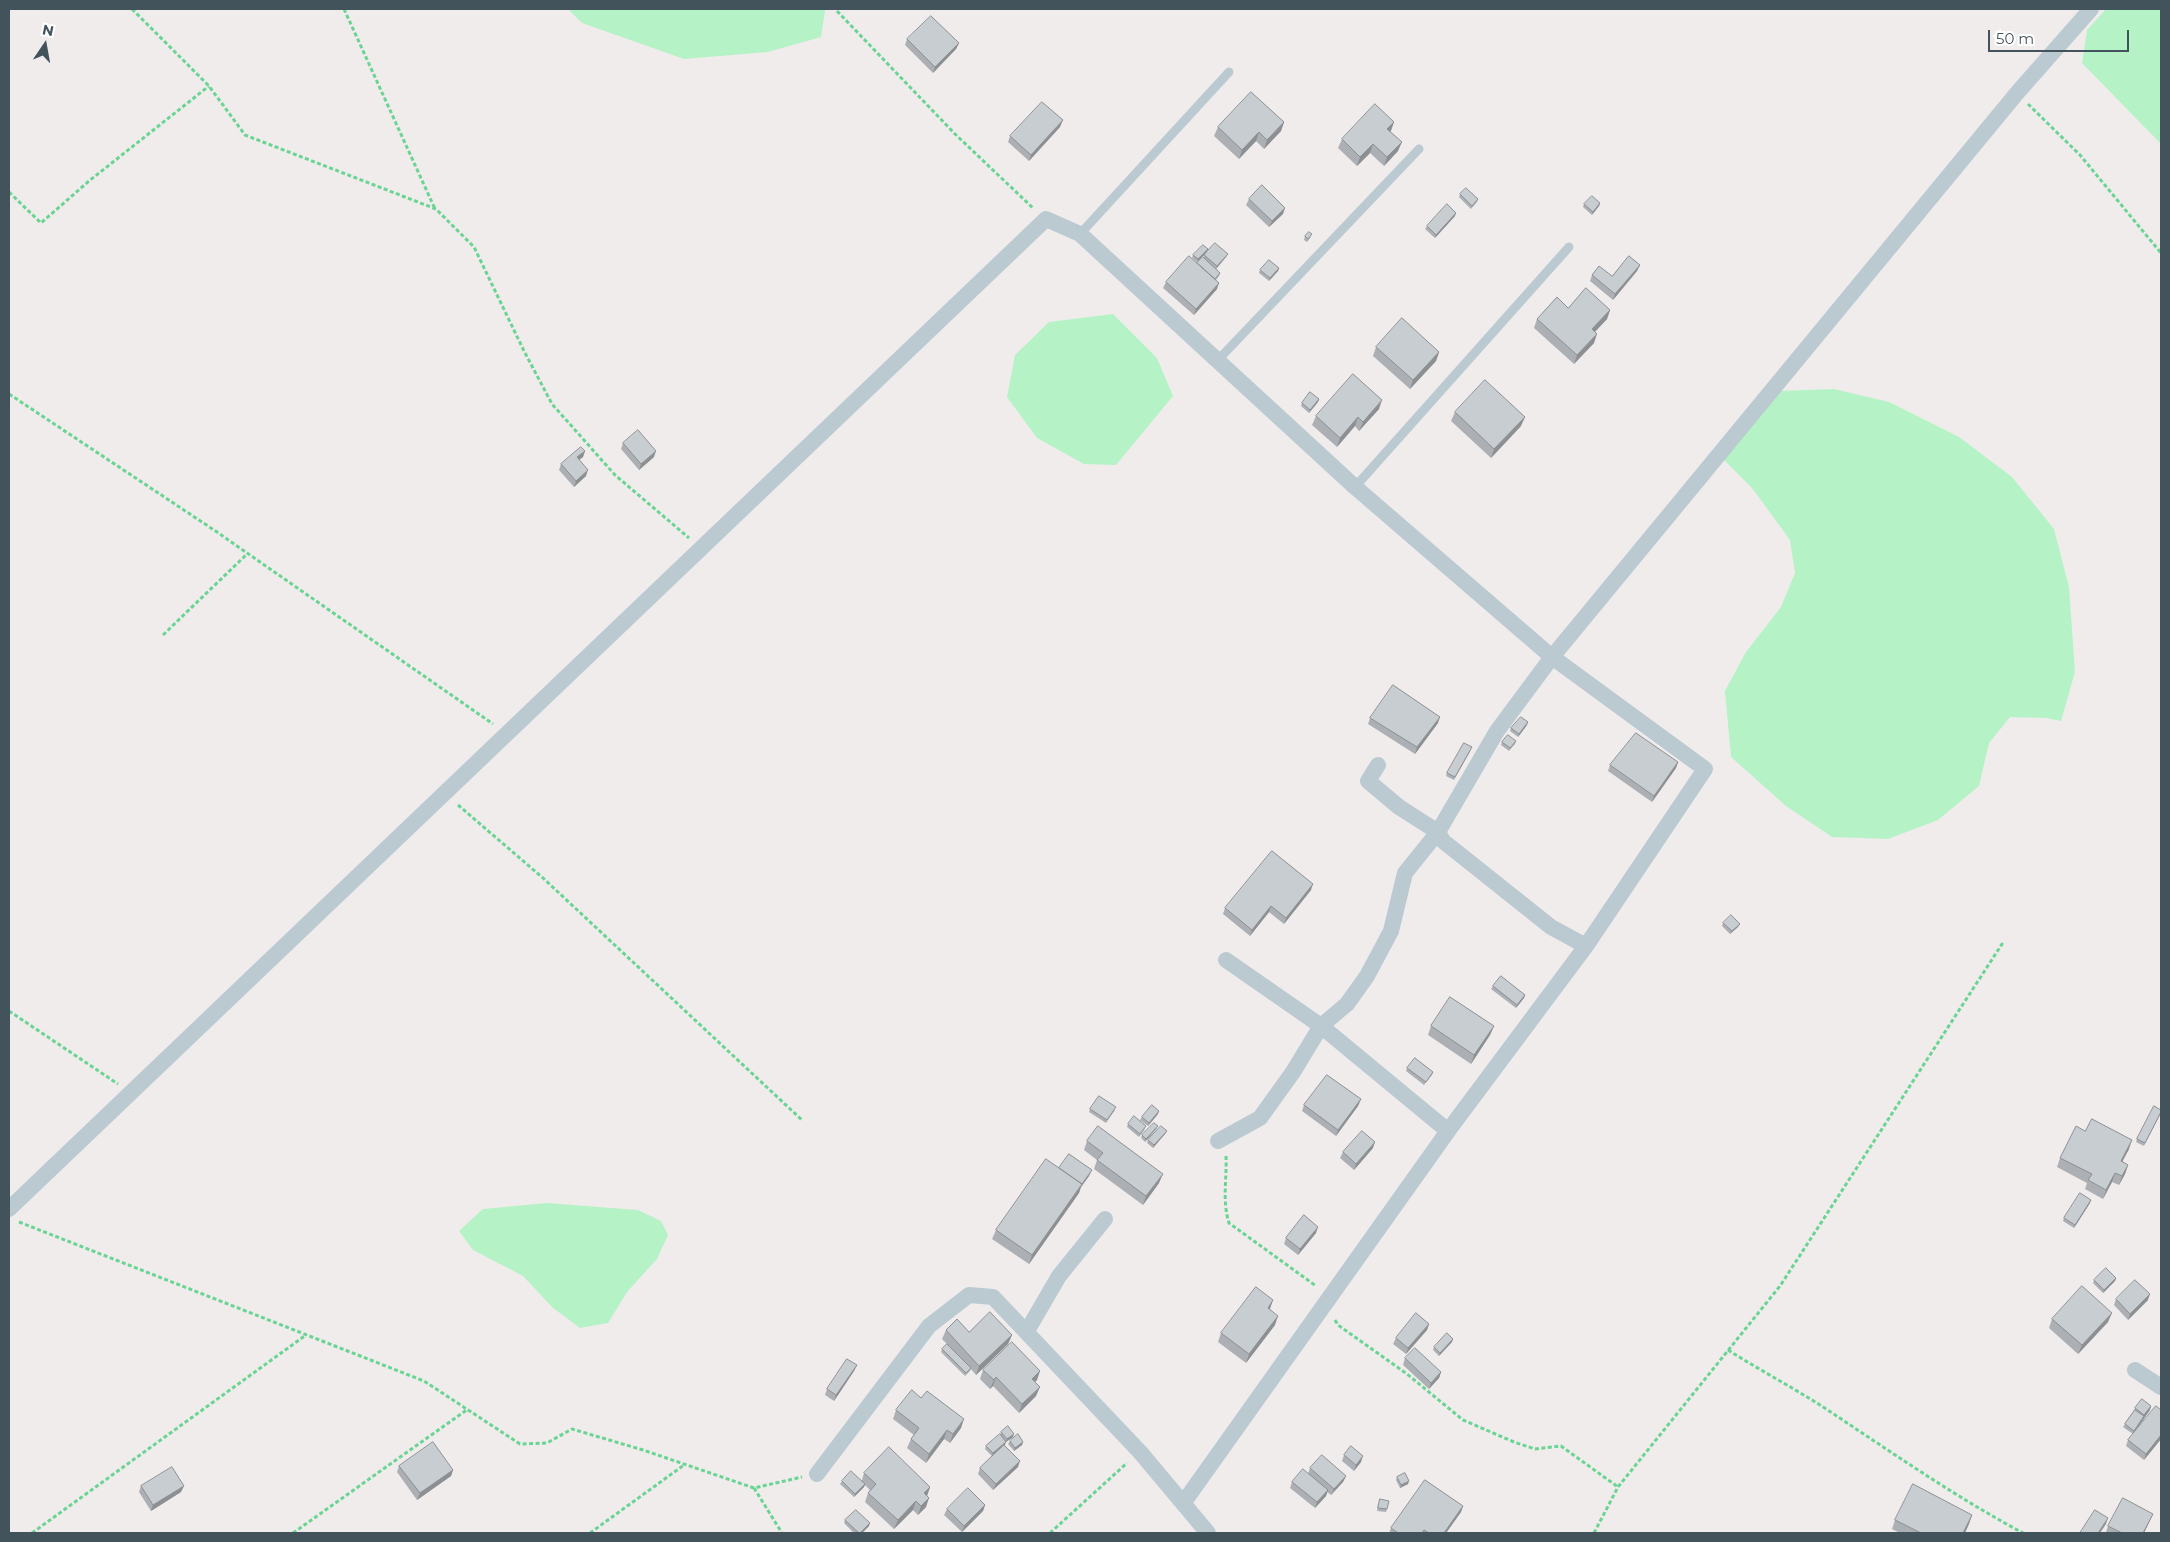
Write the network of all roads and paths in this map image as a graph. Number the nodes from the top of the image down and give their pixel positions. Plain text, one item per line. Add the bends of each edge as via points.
1 (132, 9) edge
2 (344, 9) edge
3 (2091, 9) edge
4 (837, 11) dead end
5 (1229, 72) dead end
6 (209, 86) junction
7 (2017, 92) junction
8 (1419, 149) dead end
9 (9, 192) edge
10 (436, 209) junction
11 (1046, 219) junction
12 (1080, 234) junction
13 (1569, 246) dead end
14 (2161, 253) edge
15 (1217, 361) junction
16 (9, 394) edge
17 (1355, 487) junction
18 (700, 547) junction
19 (247, 554) junction
20 (163, 634) dead end
21 (1552, 657) junction
22 (506, 733) junction
23 (1378, 765) dead end
24 (444, 793) junction
25 (1438, 832) junction
26 (2004, 941) dead end
27 (1586, 946) junction
28 (1226, 960) dead end
29 (9, 1011) edge
30 (1321, 1026) junction
31 (131, 1092) junction
32 (803, 1121) dead end
33 (1448, 1131) junction
34 (1218, 1141) joint
35 (13, 1216) edge
36 (1105, 1219) dead end
37 (1325, 1305) junction
38 (1027, 1332) junction
39 (306, 1334) junction
40 (1728, 1350) junction
41 (2135, 1370) dead end
42 (2161, 1387) edge
43 (468, 1410) junction
44 (1140, 1452) junction
45 (685, 1464) junction
46 (817, 1474) joint
47 (1618, 1487) junction
48 (754, 1488) junction
49 (1184, 1502) junction
50 (32, 1533) edge
51 (294, 1533) edge
52 (590, 1533) edge
53 (782, 1533) edge
54 (1050, 1533) edge
55 (1208, 1533) edge
56 (1594, 1533) edge
57 (2024, 1533) edge

1 - 6 path
2 - 10 path
3 - 7 street
4 - 11 path via 955,134
5 - 12 lane
6 - 9 path via 41,223
6 - 10 path via 246,136
7 - 14 path via 2080,155
7 - 21 street
8 - 15 lane
10 - 18 path via 474,247 552,404 615,475
11 - 12 street
11 - 18 street
12 - 15 street
13 - 17 lane
15 - 17 street
16 - 19 path
17 - 21 street
18 - 22 street
19 - 20 path
19 - 22 path
21 - 25 street via 1498,731
21 - 27 street via 1705,769
22 - 24 street
23 - 25 street via 1368,781 1399,807
24 - 31 street
24 - 32 path via 543,878
25 - 27 street via 1443,841 1513,898 1551,927
25 - 30 street via 1405,873 1391,931 1367,976 1347,1004
26 - 40 path via 1780,1286
27 - 33 street
28 - 30 street
29 - 31 path
30 - 33 street
30 - 34 street via 1260,1118
31 - 35 street
33 - 37 street
34 - 37 path via 1226,1153 1224,1207 1229,1223 1317,1287
35 - 39 path
36 - 38 street via 1059,1276
37 - 47 path via 1338,1326 1407,1374 1463,1420 1535,1449 1561,1446
37 - 49 street
38 - 44 street
38 - 46 street via 993,1297 969,1295 929,1326
39 - 43 path via 424,1381
39 - 50 path
40 - 47 path
40 - 57 path via 1819,1405 1922,1474
41 - 42 street
43 - 45 path via 520,1444 546,1443 572,1429
43 - 51 path
44 - 49 street
44 - 54 path
45 - 48 path
45 - 52 path
46 - 48 path
47 - 56 path
48 - 53 path
49 - 55 street

